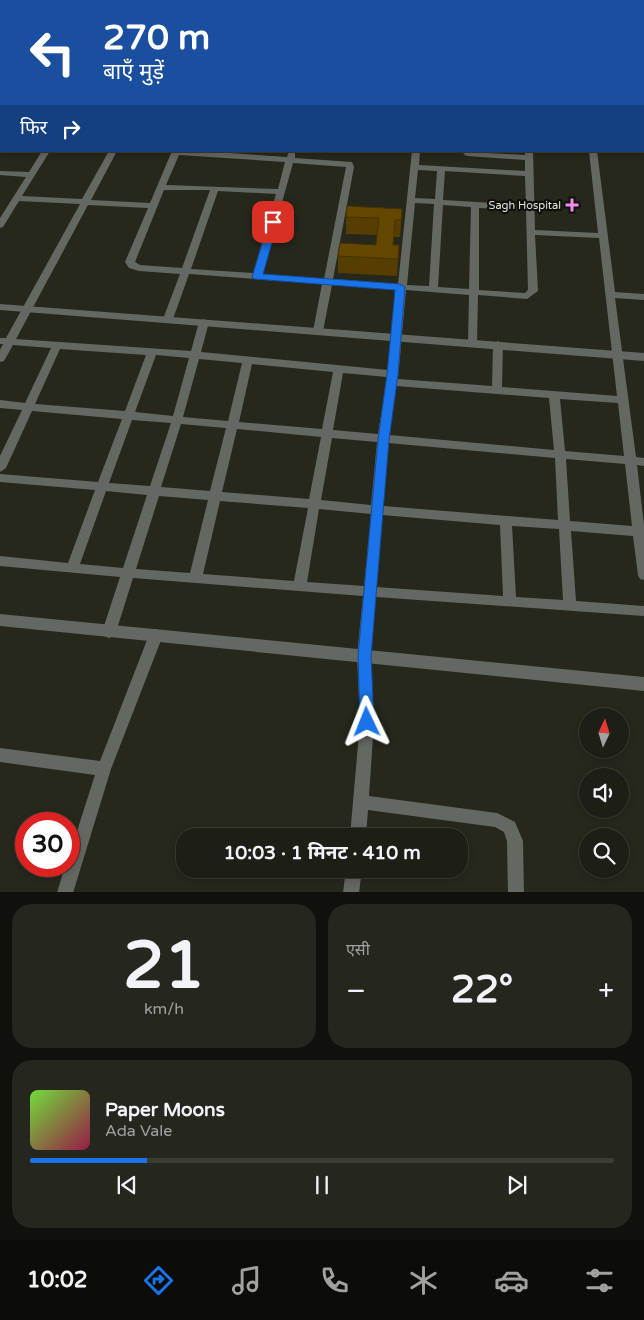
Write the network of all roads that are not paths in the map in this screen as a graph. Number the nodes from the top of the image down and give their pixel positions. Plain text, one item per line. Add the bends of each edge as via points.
1 (45, 152) edge
2 (112, 152) edge
3 (176, 152) edge
4 (416, 152) edge
5 (593, 152) edge
6 (467, 154) dead end
7 (529, 154) edge
8 (291, 155) edge
9 (414, 167) junction
10 (441, 169) junction
11 (0, 173) edge
12 (529, 174) junction
13 (31, 175) junction
14 (161, 187) junction
15 (215, 188) junction
16 (281, 192) junction
17 (17, 198) junction
18 (410, 200) junction
19 (86, 202) junction
20 (439, 202) junction
21 (475, 205) junction
22 (152, 206) junction
23 (530, 208) junction
24 (0, 224) edge
25 (532, 232) junction
26 (604, 236) junction
27 (186, 271) junction
28 (257, 277) junction
29 (328, 282) junction
30 (400, 287) junction
31 (433, 290) junction
32 (474, 292) junction
33 (612, 295) junction
34 (644, 297) edge
35 (0, 307) edge
36 (28, 310) junction
37 (168, 319) junction
38 (204, 322) junction
39 (318, 331) junction
40 (395, 336) junction
41 (5, 341) edge
42 (473, 342) junction
43 (498, 344) junction
44 (57, 345) junction
45 (152, 352) junction
46 (195, 355) junction
47 (616, 355) junction
48 (644, 357) edge
49 (0, 359) edge
50 (248, 360) junction
51 (338, 370) junction
52 (392, 378) junction
53 (497, 390) junction
54 (554, 395) junction
55 (622, 400) junction
56 (0, 404) edge
57 (28, 407) junction
58 (128, 416) junction
59 (177, 420) junction
60 (233, 425) junction
61 (327, 434) junction
62 (384, 440) junction
63 (560, 455) junction
64 (630, 461) junction
65 (644, 462) edge
66 (0, 468) edge
67 (0, 478) edge
68 (100, 487) junction
69 (154, 492) junction
70 (214, 496) junction
71 (314, 505) junction
72 (378, 510) junction
73 (506, 520) junction
74 (565, 525) junction
75 (642, 532) edge
76 (0, 561) edge
77 (72, 568) junction
78 (129, 574) junction
79 (644, 575) edge
80 (195, 579) junction
81 (300, 585) junction
82 (370, 590) junction
83 (510, 601) junction
84 (570, 605) junction
85 (644, 611) edge
86 (0, 620) edge
87 (109, 632) junction
88 (156, 635) junction
89 (364, 656) junction
90 (644, 684) edge
91 (0, 754) edge
92 (104, 769) junction
93 (362, 802) junction
94 (359, 828) edge
95 (353, 878) edge
96 (65, 892) edge
97 (351, 892) edge
98 (516, 892) edge

1 - 13 street
2 - 19 street
3 - 8 street
3 - 14 street
4 - 9 street
5 - 26 street
6 - 7 street
7 - 12 street
8 - 16 street
8 - 29 street via 344,163 350,167
9 - 10 street
9 - 18 street
10 - 12 street
10 - 20 street
11 - 13 street
12 - 23 street
13 - 17 street
14 - 15 street
14 - 22 street
15 - 16 street
15 - 27 street
16 - 28 street
17 - 19 street
17 - 24 street
18 - 20 street
18 - 30 street
19 - 22 street
19 - 36 street
20 - 21 street
20 - 31 street
21 - 23 street
21 - 32 street
22 - 27 street via 130,262 132,266
23 - 25 street
25 - 26 street
25 - 32 street via 531,295
26 - 33 street
27 - 28 street
27 - 37 street
28 - 29 street
29 - 30 street
29 - 39 street
30 - 31 street
30 - 40 street
31 - 32 street
32 - 42 street
33 - 34 street
33 - 47 street
35 - 36 street
36 - 37 street
36 - 41 street
37 - 38 street
38 - 39 street
38 - 46 street
39 - 40 street
40 - 42 street
40 - 52 street
41 - 44 street
41 - 49 street
42 - 43 street
43 - 47 street
43 - 53 street
44 - 45 street
44 - 57 street
45 - 46 street
45 - 58 street
46 - 50 street
46 - 59 street
47 - 48 street
47 - 55 street
50 - 51 street
50 - 60 street
51 - 52 street
51 - 61 street
52 - 53 street
52 - 62 street
53 - 54 street
54 - 55 street
54 - 63 street
55 - 64 street
56 - 57 street
57 - 58 street
57 - 66 street
58 - 59 street
58 - 68 street
59 - 60 street
59 - 69 street
60 - 61 street
60 - 70 street
61 - 62 street
61 - 71 street
62 - 63 street
62 - 72 street
63 - 64 street
63 - 74 street
64 - 65 street
64 - 75 street
67 - 68 street
68 - 69 street
68 - 77 street
69 - 70 street
69 - 78 street
70 - 71 street
70 - 80 street
71 - 72 street
71 - 81 street
72 - 73 street
72 - 82 street
73 - 74 street
73 - 83 street
74 - 75 street
74 - 84 street
75 - 79 street
76 - 77 street
77 - 78 street
78 - 80 street
78 - 87 street
80 - 81 street
81 - 82 street
82 - 83 street
82 - 89 street
83 - 84 street
84 - 85 street
86 - 87 street
87 - 88 street
88 - 89 street
88 - 92 street
89 - 90 street
89 - 93 street via 367,722
91 - 92 street
92 - 96 street
93 - 94 street
93 - 98 street via 497,820 510,827 516,841
95 - 97 street

